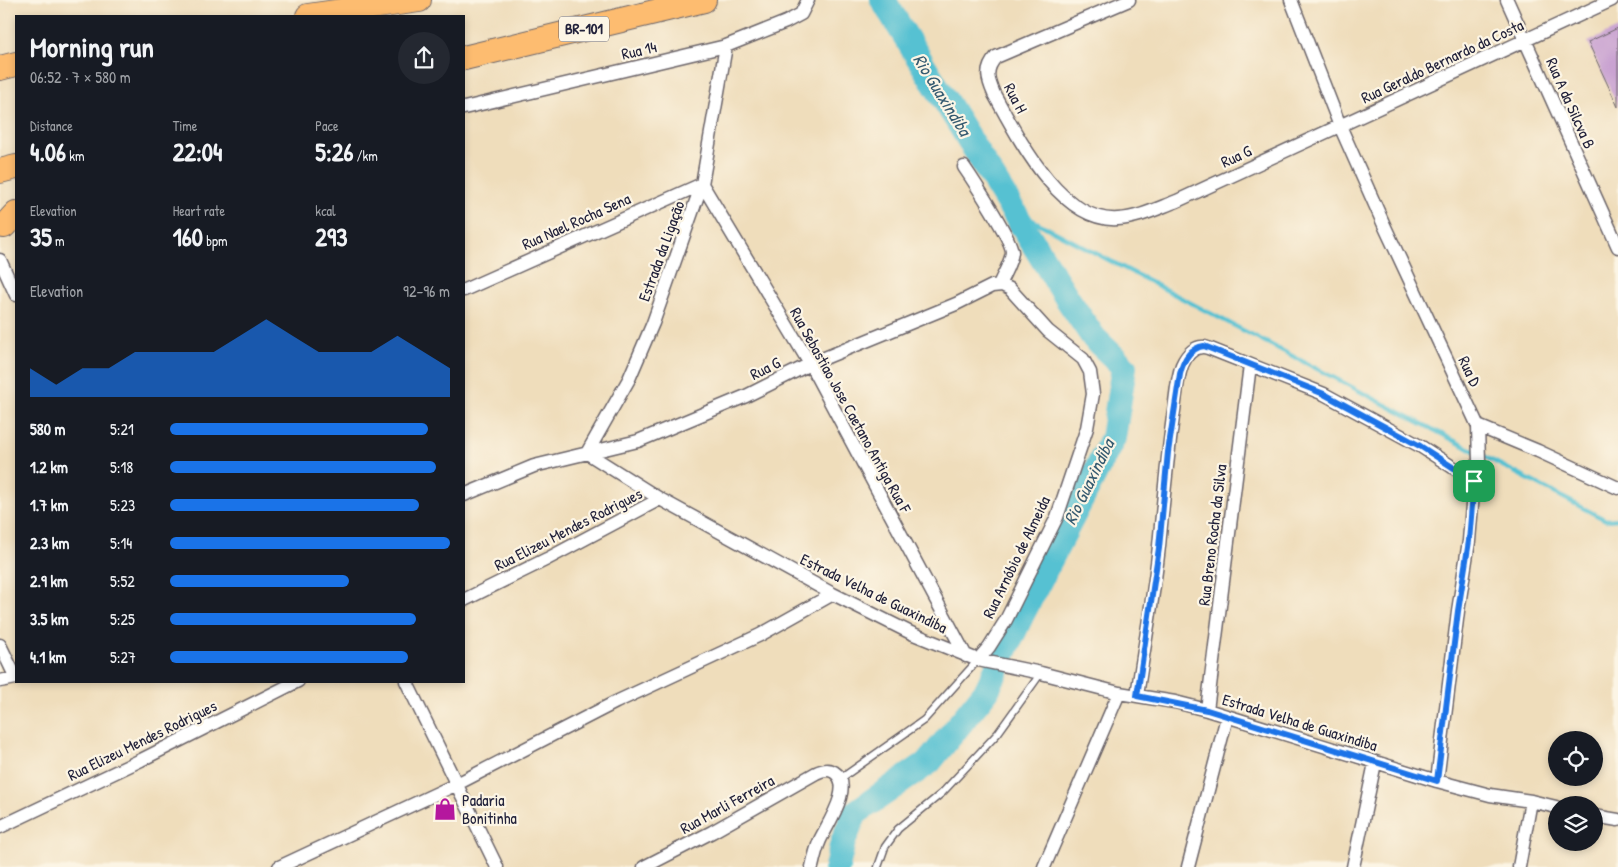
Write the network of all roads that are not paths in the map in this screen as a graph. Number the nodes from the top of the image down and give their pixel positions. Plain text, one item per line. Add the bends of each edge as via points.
1 (419, 0) edge
2 (704, 0) edge
3 (808, 0) edge
4 (1129, 0) edge
5 (1291, 0) edge
6 (1507, 0) edge
7 (1612, 0) edge
8 (315, 15) edge
9 (1525, 40) junction
10 (726, 46) junction
11 (465, 58) edge
12 (15, 64) edge
13 (0, 68) edge
14 (465, 108) edge
15 (1340, 126) junction
16 (964, 166) dead end
17 (15, 167) edge
18 (0, 171) edge
19 (702, 184) junction
20 (1145, 214) joint
21 (1618, 248) edge
22 (0, 260) edge
23 (999, 285) junction
24 (465, 290) edge
25 (15, 293) edge
26 (810, 364) junction
27 (1250, 365) junction
28 (1478, 426) junction
29 (587, 453) junction
30 (1474, 481) junction
31 (1618, 488) edge
32 (465, 496) edge
33 (660, 499) junction
34 (833, 594) junction
35 (465, 600) edge
36 (0, 645) edge
37 (972, 658) junction
38 (1041, 673) junction
39 (15, 676) edge
40 (15, 678) edge
41 (0, 681) edge
42 (294, 683) edge
43 (407, 683) edge
44 (1119, 693) junction
45 (1137, 696) junction
46 (1207, 710) junction
47 (1227, 717) junction
48 (1375, 763) junction
49 (840, 780) junction
50 (1437, 781) junction
51 (457, 784) junction
52 (1531, 801) junction
53 (1548, 805) edge
54 (1603, 818) edge
55 (1618, 820) edge
56 (0, 827) edge
57 (279, 867) edge
58 (497, 867) edge
59 (644, 867) edge
60 (812, 867) edge
61 (878, 867) edge
62 (1044, 867) edge
63 (1188, 867) edge
64 (1353, 867) edge
65 (1519, 867) edge

1 - 8 highway
2 - 11 highway, BR-101
3 - 10 street, Rua 14 via 801,14
4 - 20 street, Rua H via 996,57 987,73 994,94 1036,166 1062,196 1084,211 1110,219
5 - 15 street, Rua D
6 - 9 street, Rua A da Silcva B
7 - 9 street, Rua Geraldo Bernardo da Costa
9 - 15 street, Rua Geraldo Bernardo da Costa
9 - 21 street, Rua A da Silcva B
10 - 14 street, Rua 14
10 - 19 street, Estrada da Ligação
12 - 13 highway
15 - 20 street, Rua G
15 - 28 street, Rua D
16 - 23 street via 1011,246 1011,257
17 - 18 highway
19 - 24 street, Rua Nael Rocha Sena
19 - 26 street, Rua Sebastiao Jose Caetano Antiga Rua F
19 - 29 street, Estrada da Ligação via 629,379
22 - 25 street
23 - 26 street, Rua G
23 - 37 street, Rua Arnóbio de Almeida via 1010,289 1048,332 1083,359 1090,372 1093,394 1087,428 1057,516 1006,620 989,647
26 - 29 street, Rua G via 746,396 638,441
26 - 37 street, Rua Sebastiao Jose Caetano Antiga Rua F
27 - 30 street via 1324,394 1363,414
27 - 45 street via 1204,346 1192,351 1182,365
27 - 46 street, Rua Breno Rocha da Silva
28 - 30 street, Rua D via 1479,462
28 - 31 street
29 - 32 street via 534,466
29 - 33 street, Estrada Velha de Guaxindiba
30 - 50 street, Rua D
33 - 34 street, Estrada Velha de Guaxindiba
33 - 35 street, Rua Elizeu Mendes Rodrigues
34 - 37 street, Estrada Velha de Guaxindiba via 911,633
34 - 51 street via 760,635 616,702
36 - 39 street
37 - 38 street, Estrada Velha de Guaxindiba
37 - 49 lane via 924,720
38 - 44 street, Estrada Velha de Guaxindiba
38 - 61 lane via 985,748 942,793 898,829 885,847
40 - 41 street
42 - 56 street, Rua Elizeu Mendes Rodrigues
43 - 51 street
44 - 45 street, Estrada Velha de Guaxindiba
44 - 62 street
45 - 46 street, Estrada Velha de Guaxindiba
46 - 47 street, Estrada Velha de Guaxindiba
47 - 48 street, Estrada Velha de Guaxindiba
47 - 63 street
48 - 50 street, Estrada Velha de Guaxindiba
48 - 64 street
49 - 59 street, Rua Marli Ferreira via 834,771 816,773
49 - 60 street via 840,799 820,841
50 - 52 street, Estrada Velha de Guaxindiba via 1490,795
51 - 57 street
51 - 58 street
52 - 53 street, Estrada Velha de Guaxindiba
52 - 65 street
54 - 55 street

